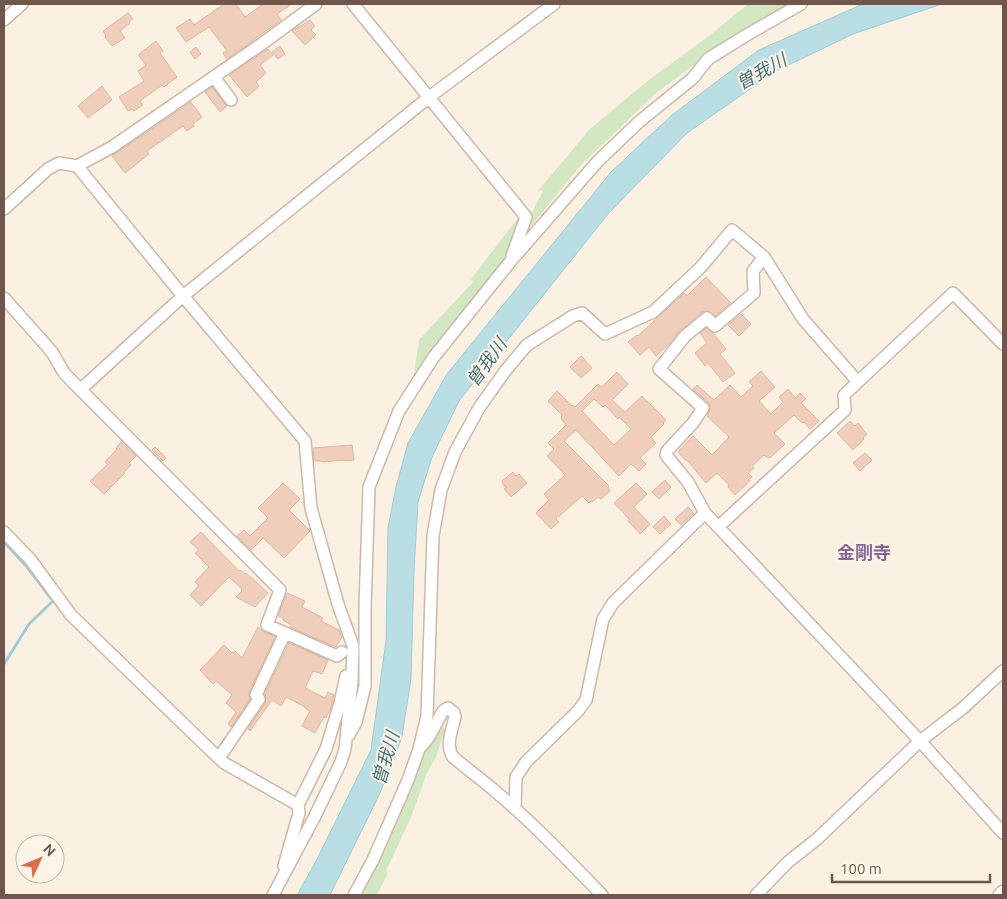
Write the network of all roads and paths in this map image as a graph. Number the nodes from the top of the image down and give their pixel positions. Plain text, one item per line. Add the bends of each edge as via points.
1 (22, 4) edge
2 (316, 4) edge
3 (352, 4) edge
4 (554, 4) edge
5 (801, 4) edge
6 (4, 20) edge
7 (214, 78) junction
8 (428, 98) junction
9 (231, 100) dead end
10 (77, 166) junction
11 (4, 209) edge
12 (764, 257) junction
13 (510, 262) junction
14 (183, 296) junction
15 (4, 298) edge
16 (1003, 344) edge
17 (858, 382) junction
18 (81, 389) junction
19 (705, 513) junction
20 (718, 527) junction
21 (4, 532) edge
22 (365, 607) junction
23 (285, 633) junction
24 (353, 646) junction
25 (342, 652) dead end
26 (1003, 671) edge
27 (346, 741) junction
28 (920, 741) junction
29 (419, 750) junction
30 (219, 758) junction
31 (298, 805) junction
32 (515, 809) junction
33 (1003, 833) edge
34 (282, 878) junction
35 (1003, 891) edge
36 (273, 895) edge
37 (354, 895) edge
38 (602, 895) edge
39 (756, 895) edge
40 (999, 895) edge

1 - 6 street
2 - 7 street
3 - 8 street
4 - 8 street
5 - 13 street via 708,59 692,78 598,161
7 - 9 street
7 - 10 street via 112,147
8 - 13 street via 526,217
8 - 14 street
10 - 11 street via 59,163 48,169
10 - 14 street
12 - 17 street via 803,319
12 - 19 street via 753,271 754,292 715,326 707,318 685,336 659,368 703,408 666,455 688,482
12 - 29 street via 732,230 702,267 653,312 605,334 582,313 527,345 479,408 455,452 441,490 433,536 427,716
13 - 22 street via 433,358 399,411 369,487
14 - 18 street
14 - 24 street via 305,442 311,508
15 - 18 street via 52,352 64,373
16 - 17 street via 953,293
17 - 20 street via 844,395 844,410
18 - 23 street via 280,590 267,625
19 - 20 street
19 - 32 street via 613,603 603,619 586,700 526,762 516,778
20 - 28 street
21 - 30 street via 30,559 71,615
22 - 24 street
22 - 27 street via 364,686 356,722
23 - 25 street via 337,656
23 - 30 street via 256,695 259,698
24 - 27 street
24 - 31 street via 326,748
26 - 28 street
27 - 34 street via 341,762
28 - 33 street
28 - 39 street
29 - 32 street via 448,708 455,717 449,753
29 - 37 street via 373,860
30 - 31 street
31 - 34 street
32 - 38 street
34 - 36 street
35 - 40 street

